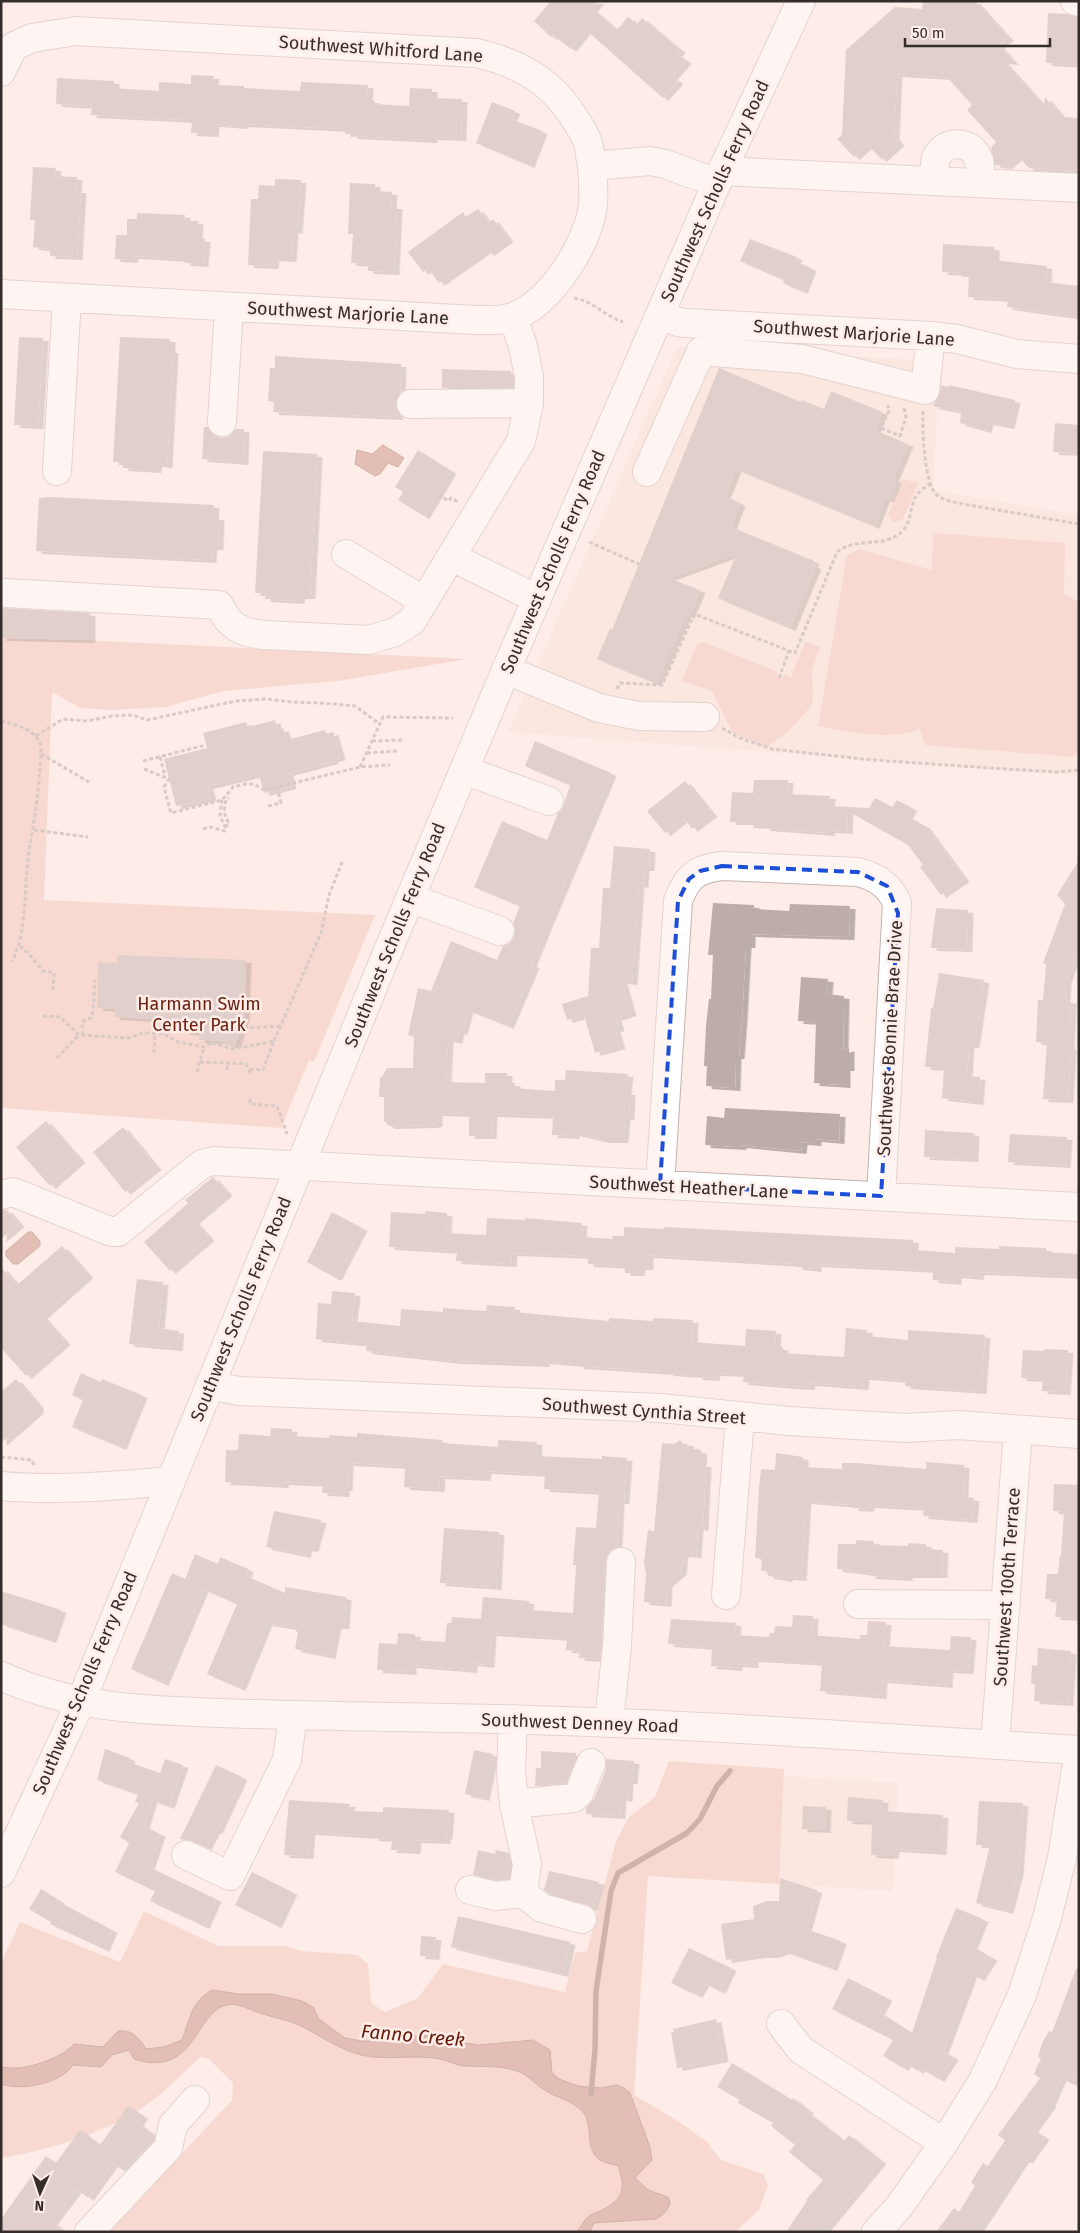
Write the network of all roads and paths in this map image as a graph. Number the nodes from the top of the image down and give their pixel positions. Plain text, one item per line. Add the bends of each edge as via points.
1 (801, 1) edge
2 (1, 72) edge
3 (592, 166) junction
4 (720, 177) junction
5 (934, 181) junction
6 (979, 183) junction
7 (1079, 188) edge
8 (1, 294) edge
9 (68, 298) junction
10 (571, 298) dead end
11 (229, 307) junction
12 (660, 314) junction
13 (513, 317) junction
14 (623, 322) dead end
15 (704, 324) junction
16 (834, 330) junction
17 (931, 336) junction
18 (701, 351) junction
19 (1079, 359) edge
20 (831, 367) junction
21 (902, 384) junction
22 (529, 403) junction
23 (410, 404) dead end
24 (222, 422) dead end
25 (58, 470) dead end
26 (647, 472) dead end
27 (931, 483) junction
28 (438, 495) dead end
29 (449, 501) dead end
30 (1079, 524) edge
31 (589, 542) dead end
32 (346, 554) dead end
33 (452, 557) junction
34 (639, 564) dead end
35 (6, 593) dead end
36 (537, 599) junction
37 (424, 601) junction
38 (790, 651) junction
39 (506, 670) junction
40 (780, 678) dead end
41 (609, 710) junction
42 (705, 717) joint
43 (453, 718) dead end
44 (1, 721) edge
45 (380, 724) junction
46 (36, 736) junction
47 (402, 740) dead end
48 (372, 742) junction
49 (206, 745) dead end
50 (397, 751) dead end
51 (367, 753) junction
52 (41, 754) junction
53 (160, 757) junction
54 (143, 761) dead end
55 (390, 765) dead end
56 (360, 767) junction
57 (144, 769) dead end
58 (464, 770) junction
59 (1079, 770) edge
60 (165, 777) junction
61 (89, 782) dead end
62 (277, 786) junction
63 (229, 798) dead end
64 (222, 800) junction
65 (550, 801) dead end
66 (268, 806) dead end
67 (225, 827) junction
68 (203, 829) dead end
69 (34, 830) junction
70 (88, 837) dead end
71 (343, 860) dead end
72 (410, 898) junction
73 (500, 931) dead end
74 (20, 946) junction
75 (12, 962) dead end
76 (95, 980) dead end
77 (53, 992) dead end
78 (44, 1016) dead end
79 (280, 1026) junction
80 (155, 1034) junction
81 (81, 1035) junction
82 (274, 1042) junction
83 (204, 1047) junction
84 (240, 1048) junction
85 (154, 1053) dead end
86 (57, 1058) dead end
87 (200, 1062) junction
88 (227, 1063) junction
89 (248, 1069) junction
90 (227, 1070) dead end
91 (197, 1072) dead end
92 (251, 1074) dead end
93 (250, 1099) dead end
94 (287, 1135) dead end
95 (300, 1166) junction
96 (660, 1185) junction
97 (1, 1195) edge
98 (881, 1196) junction
99 (1079, 1207) edge
100 (210, 1384) junction
101 (740, 1417) junction
102 (1018, 1430) junction
103 (1079, 1434) edge
104 (170, 1481) junction
105 (1, 1486) edge
106 (621, 1562) dead end
107 (726, 1595) dead end
108 (858, 1604) dead end
109 (1006, 1605) junction
110 (1, 1676) edge
111 (81, 1701) junction
112 (293, 1715) junction
113 (513, 1719) junction
114 (609, 1722) junction
115 (995, 1745) junction
116 (1079, 1750) edge
117 (591, 1763) dead end
118 (514, 1804) junction
119 (186, 1856) dead end
120 (1, 1874) edge
121 (470, 1890) dead end
122 (523, 1893) junction
123 (582, 1919) dead end
124 (781, 2024) dead end
125 (195, 2100) dead end
126 (944, 2143) junction
127 (88, 2232) edge
128 (876, 2232) edge

1 - 4 street, Southwest Scholls Ferry Road
2 - 3 street, Southwest Whitford Lane via 14,46 32,38 76,31 476,53 516,65 546,84 581,128 588,143
3 - 4 street via 650,161
3 - 13 street via 593,205 581,244 546,294
4 - 5 street
4 - 12 street, Southwest Scholls Ferry Road
5 - 6 street
5 - 6 street via 939,153 945,147 960,144 974,150 978,157
6 - 7 street
8 - 9 street, Southwest Marjorie Lane
9 - 11 street, Southwest Marjorie Lane
9 - 25 street
10 - 14 path via 598,306 604,314
11 - 13 street, Southwest Marjorie Lane via 475,320
11 - 24 street
12 - 15 street, Southwest Marjorie Lane via 678,322
12 - 36 street, Southwest Scholls Ferry Road
13 - 22 street via 527,360
15 - 16 street, Southwest Marjorie Lane
15 - 18 street
16 - 17 street, Southwest Marjorie Lane
16 - 20 street
17 - 19 street, Southwest Marjorie Lane via 1017,354
17 - 21 street
18 - 20 street via 802,359
18 - 26 street
20 - 21 street
21 - 21 path via 880,430 900,436 906,417
21 - 27 path via 922,421
22 - 23 street
22 - 33 street via 521,441
27 - 30 path via 936,494 946,500
27 - 38 path via 915,497 911,515 899,535 845,546 837,552 795,653
28 - 29 path
31 - 34 path
32 - 37 street
33 - 36 street
33 - 37 street
35 - 37 street via 219,605 230,624 248,633 369,640 406,626
36 - 39 street, Southwest Scholls Ferry Road
38 - 40 path
38 - 41 path via 694,614 662,685 620,682
39 - 41 street
39 - 58 street, Southwest Scholls Ferry Road
41 - 42 street via 639,716
42 - 59 path via 740,738 772,749 1014,770
43 - 45 path via 383,717
44 - 46 path
45 - 46 path via 355,706 267,698 209,706 148,720 133,715 87,721 63,720
45 - 48 path
46 - 52 path
47 - 48 path
48 - 51 path
49 - 53 path
50 - 51 path
51 - 56 path
52 - 61 path
52 - 69 path
53 - 54 path
53 - 60 path
55 - 56 path
56 - 62 path
57 - 60 path
58 - 65 street
58 - 72 street, Southwest Scholls Ferry Road
60 - 64 path via 169,779 164,787 171,813
62 - 64 path via 264,790 254,784 233,787
62 - 66 path via 281,803
63 - 67 path via 224,812 229,824
64 - 67 path via 220,816
67 - 68 path via 222,832 210,827
69 - 70 path
69 - 74 path
71 - 79 path via 329,895 321,933
72 - 73 street
72 - 95 street, Southwest Scholls Ferry Road
74 - 75 path
74 - 77 path via 43,971 54,974
76 - 81 path via 92,1018 84,1020
78 - 81 path via 60,1017
79 - 82 path
79 - 84 path via 245,1028
80 - 81 path via 143,1033 129,1038
80 - 83 path
80 - 85 path
81 - 86 path
82 - 84 path
82 - 89 path via 263,1070
83 - 84 path via 212,1042
83 - 87 path
87 - 88 path
87 - 91 path
88 - 89 path via 246,1064
88 - 90 path
89 - 92 path
93 - 94 path via 250,1104 277,1106
95 - 96 street, Southwest Heather Lane
95 - 97 street, Southwest Heather Lane via 214,1161 202,1164 118,1232 13,1192
95 - 100 street, Southwest Scholls Ferry Road
96 - 98 street, Southwest Heather Lane
96 - 98 street, Southwest Bonnie Brae Drive via 678,901 689,879 700,871 722,866 858,872 879,879 897,903
98 - 99 street, Southwest Heather Lane
100 - 101 street, Southwest Cynthia Street via 239,1391 661,1408
100 - 104 street, Southwest Scholls Ferry Road
101 - 102 street, Southwest Cynthia Street via 906,1428 958,1425
101 - 107 street
102 - 103 street, Southwest Cynthia Street
102 - 109 street, Southwest 100th Terrace
104 - 105 street via 38,1490
104 - 111 street, Southwest Scholls Ferry Road
106 - 114 street
108 - 109 street
109 - 115 street, Southwest 100th Terrace
110 - 111 street, Southwest Denney Road via 30,1689
111 - 112 street, Southwest Denney Road via 114,1707
111 - 120 street, Southwest Scholls Ferry Road
112 - 113 street, Southwest Denney Road
112 - 119 street via 287,1760 230,1876
113 - 114 street, Southwest Denney Road
113 - 118 street via 511,1772
114 - 115 street, Southwest Denney Road
115 - 116 street, Southwest Denney Road
116 - 126 street via 1062,1858 1022,1995 983,2080
117 - 118 street via 579,1794 574,1798
118 - 122 street via 526,1856
121 - 122 street via 496,1896
122 - 123 street via 542,1908
124 - 126 street via 801,2050
125 - 127 street via 173,2125 168,2148
126 - 128 street via 898,2208

